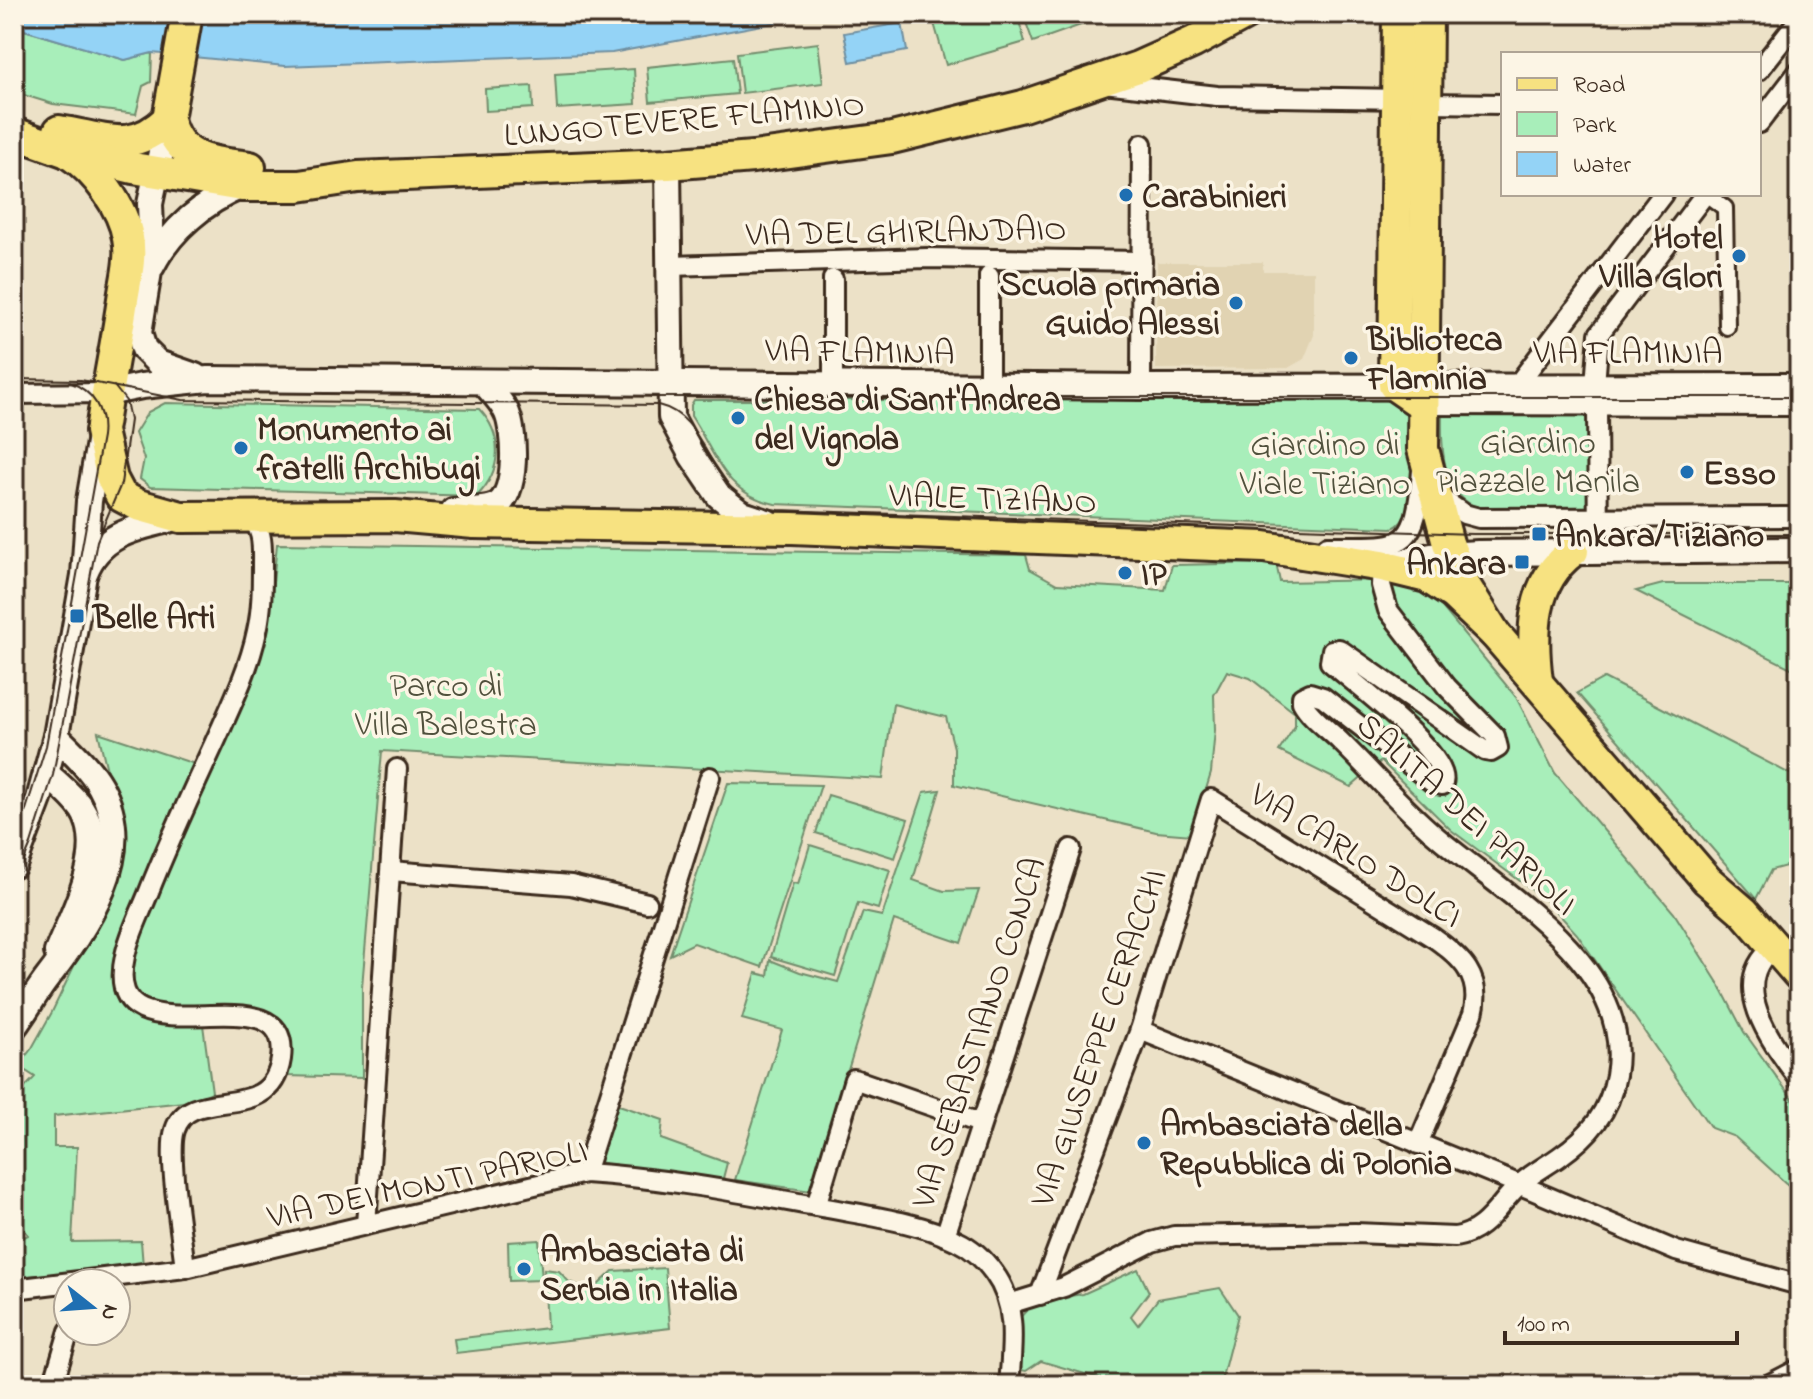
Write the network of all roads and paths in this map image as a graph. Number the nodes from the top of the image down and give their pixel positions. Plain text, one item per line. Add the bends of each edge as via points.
1 (187, 14) edge
2 (1246, 14) edge
3 (1398, 14) edge
4 (1427, 14) edge
5 (1799, 19) edge
6 (1761, 67) edge
7 (1799, 71) edge
8 (1098, 82) junction
9 (1428, 90) junction
10 (1395, 101) junction
11 (1501, 104) edge
12 (168, 119) junction
13 (1761, 120) edge
14 (14, 127) edge
15 (14, 133) edge
16 (1142, 144) dead end
17 (67, 152) junction
18 (668, 164) junction
19 (156, 173) junction
20 (358, 177) junction
21 (242, 186) junction
22 (1662, 196) edge
23 (1703, 196) edge
24 (1708, 196) edge
25 (1142, 261) junction
26 (671, 266) junction
27 (138, 273) junction
28 (989, 276) dead end
29 (833, 279) dead end
30 (1574, 313) junction
31 (1727, 327) dead end
32 (1599, 334) junction
33 (208, 379) junction
34 (484, 383) junction
35 (670, 383) junction
36 (833, 384) junction
37 (1394, 385) junction
38 (1517, 385) junction
39 (989, 386) junction
40 (1799, 386) edge
41 (1141, 387) junction
42 (107, 393) junction
43 (14, 394) edge
44 (1424, 395) junction
45 (1596, 396) junction
46 (1799, 406) edge
47 (101, 428) junction
48 (1423, 449) junction
49 (1435, 493) junction
50 (248, 515) junction
51 (395, 516) junction
52 (181, 517) junction
53 (1799, 517) edge
54 (1598, 518) junction
55 (792, 528) junction
56 (1264, 547) junction
57 (1799, 550) edge
58 (1586, 551) junction
59 (1453, 554) junction
60 (1382, 566) junction
61 (84, 575) junction
62 (1495, 634) junction
63 (1537, 681) junction
64 (56, 736) junction
65 (397, 769) dead end
66 (46, 773) junction
67 (710, 777) dead end
68 (1211, 799) joint
69 (1071, 849) dead end
70 (14, 865) edge
71 (391, 871) junction
72 (647, 903) dead end
73 (1768, 952) junction
74 (1799, 975) edge
75 (44, 983) junction
76 (1799, 1000) edge
77 (14, 1027) edge
78 (1140, 1030) junction
79 (1799, 1079) edge
80 (980, 1123) junction
81 (1418, 1144) junction
82 (585, 1173) junction
83 (1519, 1184) junction
84 (816, 1206) junction
85 (366, 1225) junction
86 (945, 1236) junction
87 (185, 1268) junction
88 (132, 1275) edge
89 (52, 1285) edge
90 (1799, 1285) edge
91 (14, 1289) edge
92 (1040, 1295) junction
93 (1009, 1304) junction
94 (64, 1347) edge
95 (1799, 1369) edge
96 (53, 1385) edge
97 (1009, 1385) edge
98 (1768, 1385) edge

1 - 12 main road
2 - 8 main road, LUNGOTEVERE FLAMINIO
3 - 10 main road
4 - 9 main road
5 - 6 street
7 - 13 street
8 - 10 street via 1217,96
8 - 18 main road, LUNGOTEVERE FLAMINIO via 892,138
9 - 10 street
9 - 11 street
9 - 44 main road
10 - 37 main road
12 - 14 main road via 148,136 127,141
12 - 19 street
12 - 20 main road via 178,142 206,160
15 - 17 main road, LUNGOTEVERE FLAMINIO
16 - 25 street
17 - 19 main road, LUNGOTEVERE FLAMINIO
17 - 27 main road via 91,172 121,217
18 - 20 main road, LUNGOTEVERE FLAMINIO
18 - 26 street
19 - 21 main road, LUNGOTEVERE FLAMINIO
19 - 27 street via 150,204 152,239
20 - 21 main road, LUNGOTEVERE FLAMINIO via 299,186
21 - 27 street via 181,227
22 - 30 street
23 - 32 street
24 - 31 street via 1725,208
25 - 26 street, VIA DEL GHIRLANDAIO via 927,258
25 - 41 street
26 - 35 street
27 - 33 street via 144,349 168,368
27 - 42 main road
28 - 39 street
29 - 36 street
30 - 32 street via 1581,327
30 - 38 street
32 - 45 street
33 - 34 street, VIA FLAMINIA
33 - 42 street
34 - 35 street, VIA FLAMINIA
34 - 51 street via 509,420 512,470 507,495 485,508
35 - 36 street, VIA FLAMINIA
35 - 55 street via 673,422 711,487 742,514
36 - 39 street, VIA FLAMINIA
37 - 41 street, VIA FLAMINIA
37 - 44 main road
38 - 44 street, VIA FLAMINIA
38 - 45 street, VIA FLAMINIA
39 - 41 street, VIA FLAMINIA
40 - 45 street, VIA FLAMINIA
42 - 43 street
42 - 47 main road
44 - 45 street, VIA FLAMINIA
44 - 48 main road
45 - 46 street, VIA FLAMINIA
45 - 54 street
47 - 52 main road, VIALE TIZIANO via 121,496
47 - 61 street
48 - 49 main road
48 - 56 street via 1417,514 1400,542
49 - 54 street via 1479,518
49 - 59 main road
50 - 51 main road, VIALE TIZIANO
50 - 52 main road, VIALE TIZIANO
50 - 87 street via 261,532 262,601 255,639 129,942 122,979 130,1001 149,1013 233,1014 266,1023 279,1037 281,1060 260,1094 195,1108 179,1120 174,1132
51 - 55 main road, VIALE TIZIANO via 474,523
52 - 61 street, VIALE TIZIANO via 114,536 95,554
53 - 54 street
54 - 58 street
55 - 56 main road, VIALE TIZIANO
56 - 60 main road, VIALE TIZIANO
57 - 58 street, VIALE TIZIANO
58 - 59 street, VIALE TIZIANO
58 - 63 main road via 1559,562 1536,609 1532,632
59 - 60 street, VIALE TIZIANO
59 - 62 main road via 1465,586
60 - 62 main road via 1438,583
60 - 83 street, SALITA DEI PARIOLI via 1388,610 1447,687 1495,736 1498,748 1485,751 1339,649 1332,650 1330,662 1411,732 1437,762 1445,781 1433,783 1323,697 1310,693 1302,702 1434,835 1554,931 1597,986 1615,1031 1617,1071 1598,1121 1574,1146
61 - 64 street
62 - 63 main road
63 - 73 main road via 1707,880 1732,924
64 - 66 street
64 - 75 street via 99,785 110,813 113,848 89,919
65 - 71 street
66 - 70 street
66 - 75 street via 82,809 93,847
67 - 82 street
68 - 78 street, VIA GIUSEPPE CERACCHI
68 - 81 street, VIA CARLO DOLCI via 1434,938 1470,972 1476,992 1473,1014
69 - 80 street, VIA SEBASTIANO CONCA
71 - 72 street via 571,885
71 - 85 street
73 - 74 main road
73 - 76 main road
73 - 79 street via 1754,975 1755,1003
75 - 77 street
78 - 81 street
78 - 92 street, VIA GIUSEPPE CERACCHI
80 - 84 street via 854,1079
80 - 86 street, VIA SEBASTIANO CONCA
81 - 83 street
82 - 84 street, VIA DEI MONTI PARIOLI
82 - 85 street, VIA DEI MONTI PARIOLI
83 - 90 street via 1676,1251
83 - 92 street via 1483,1225 1461,1236 1174,1236
84 - 86 street, VIA DEI MONTI PARIOLI
85 - 87 street, VIA DEI MONTI PARIOLI
86 - 93 street, VIA DEI MONTI PARIOLI via 986,1263
87 - 88 street
89 - 91 street
92 - 93 street
93 - 97 street, VIA DEI MONTI PARIOLI
94 - 96 street
95 - 98 street

